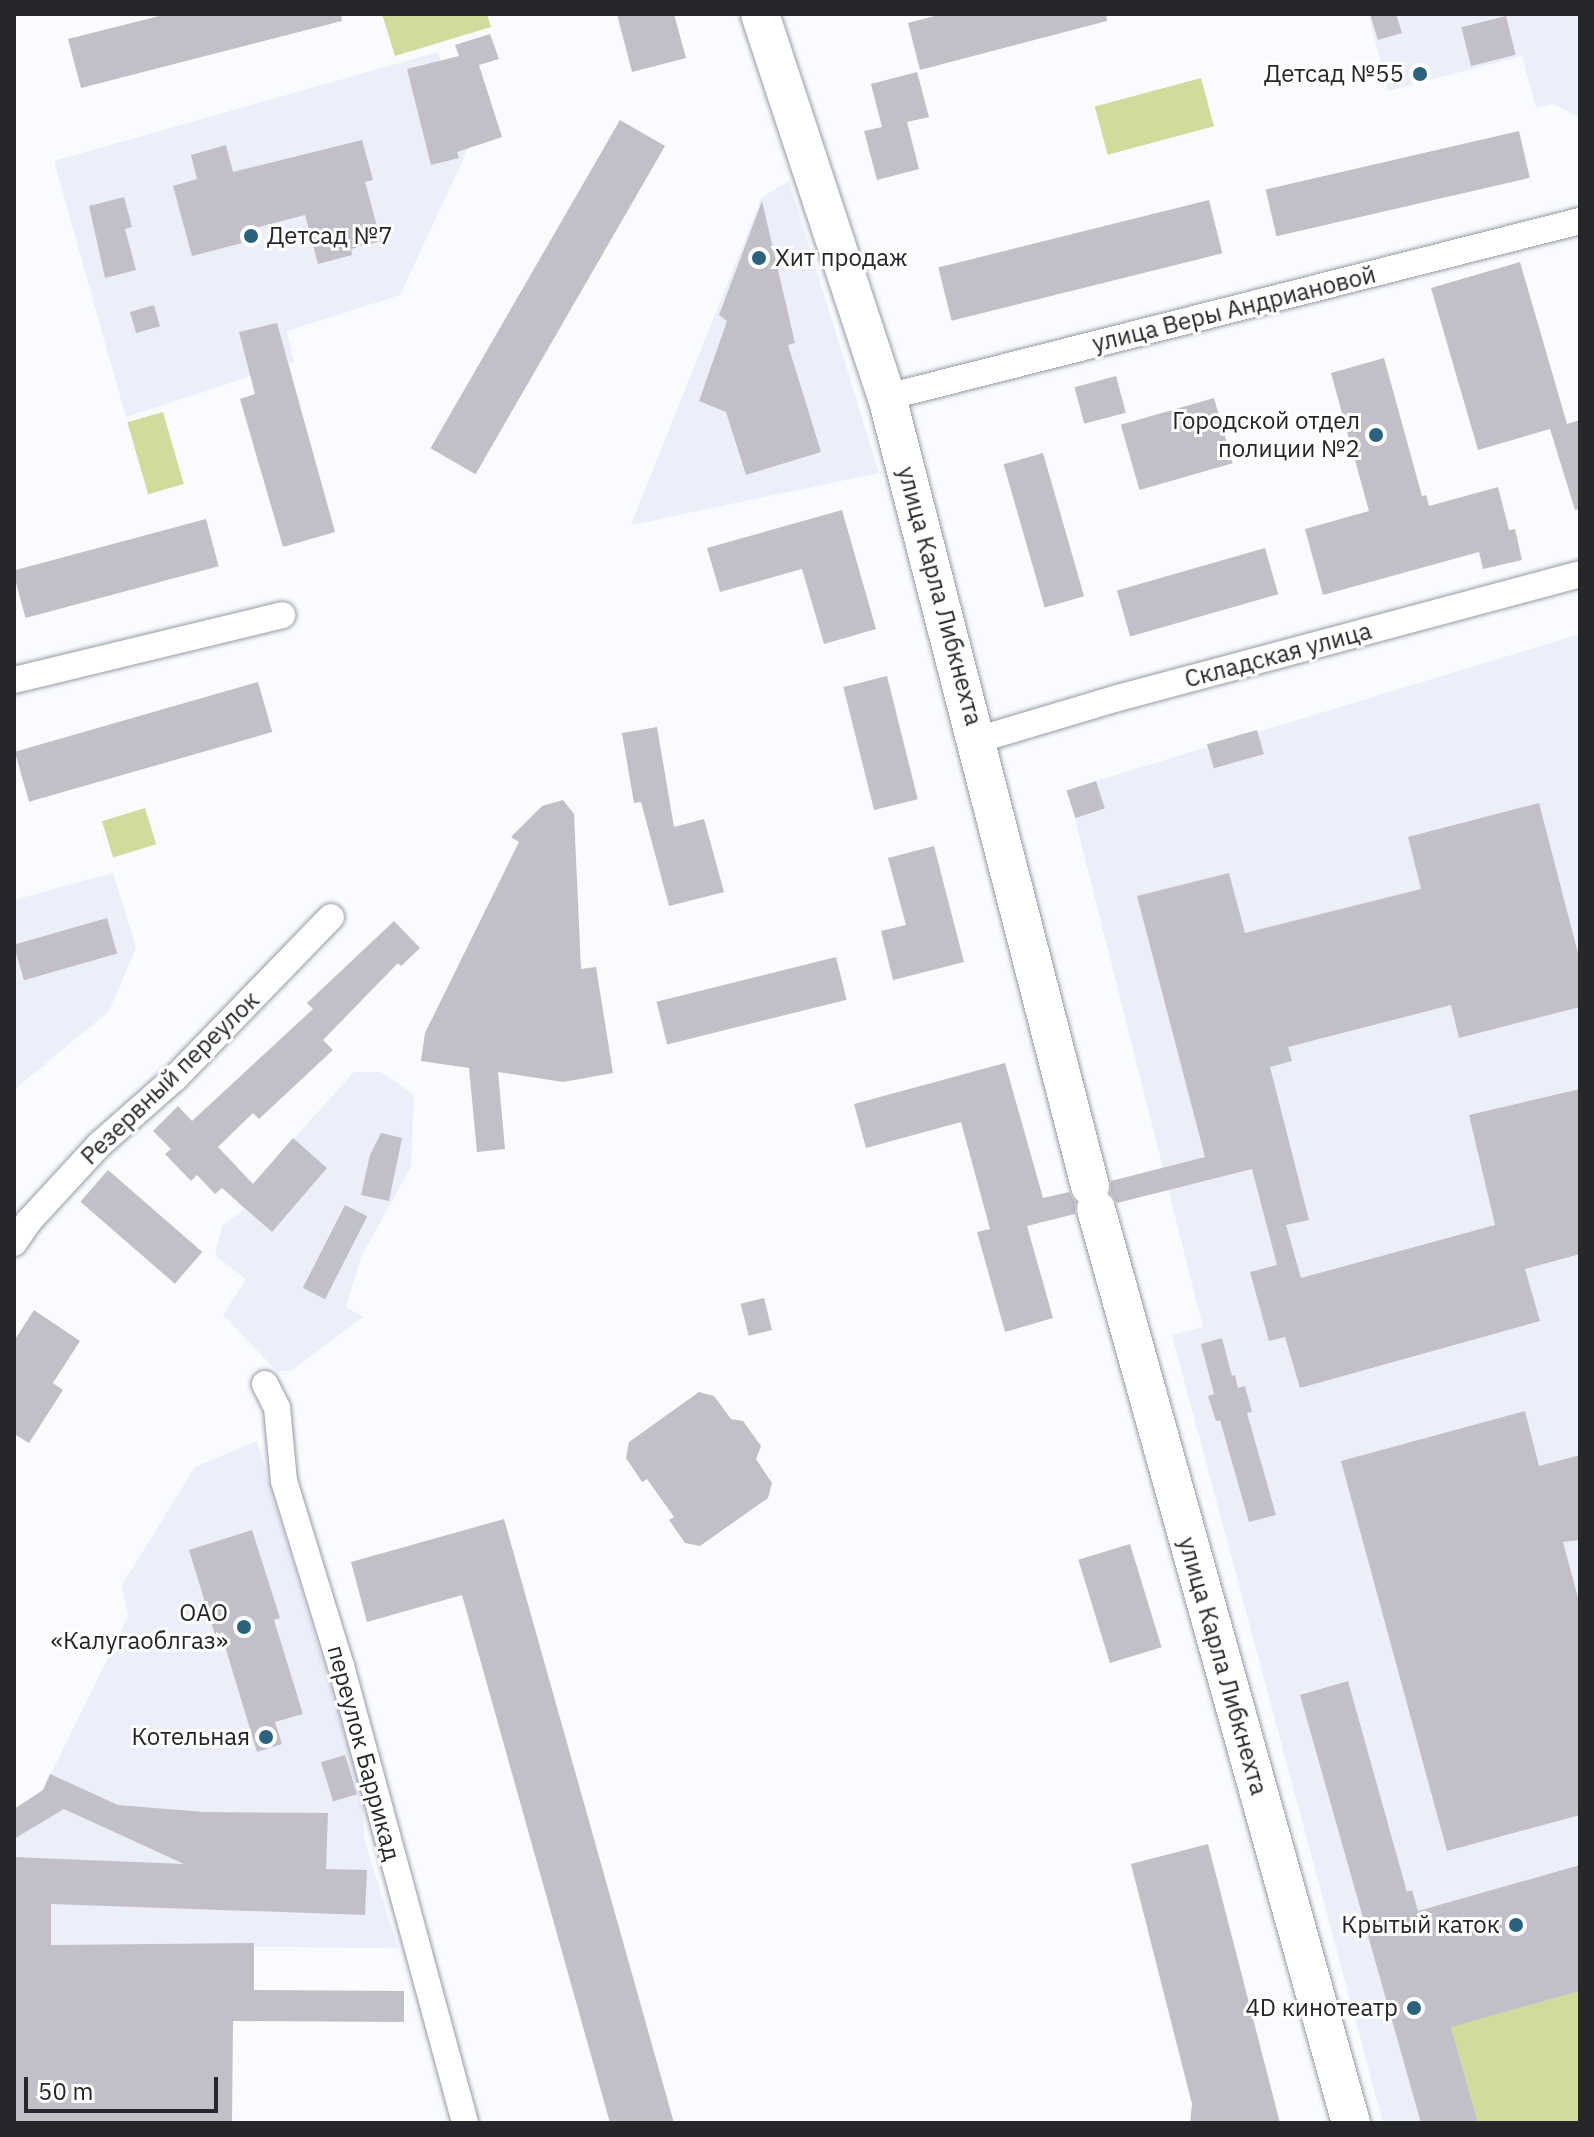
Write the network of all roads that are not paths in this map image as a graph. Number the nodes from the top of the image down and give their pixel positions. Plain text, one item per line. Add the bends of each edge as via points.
1 (760, 14) edge
2 (1580, 221) edge
3 (887, 397) junction
4 (1580, 574) edge
5 (282, 615) dead end
6 (14, 680) edge
7 (977, 740) junction
8 (331, 917) dead end
9 (14, 1243) edge
10 (265, 1384) dead end
11 (465, 2123) edge
12 (1351, 2123) edge

1 - 3 main road, улица Карла Либкнехта
2 - 3 street, улица Веры Андриановой
3 - 7 main road, улица Карла Либкнехта
4 - 7 street, Складская улица
5 - 6 street
7 - 12 main road, улица Карла Либкнехта via 1093,1198
8 - 9 street, Резервный переулок via 175,1078 99,1145
10 - 11 street, переулок Баррикад via 277,1408 284,1481 341,1666

